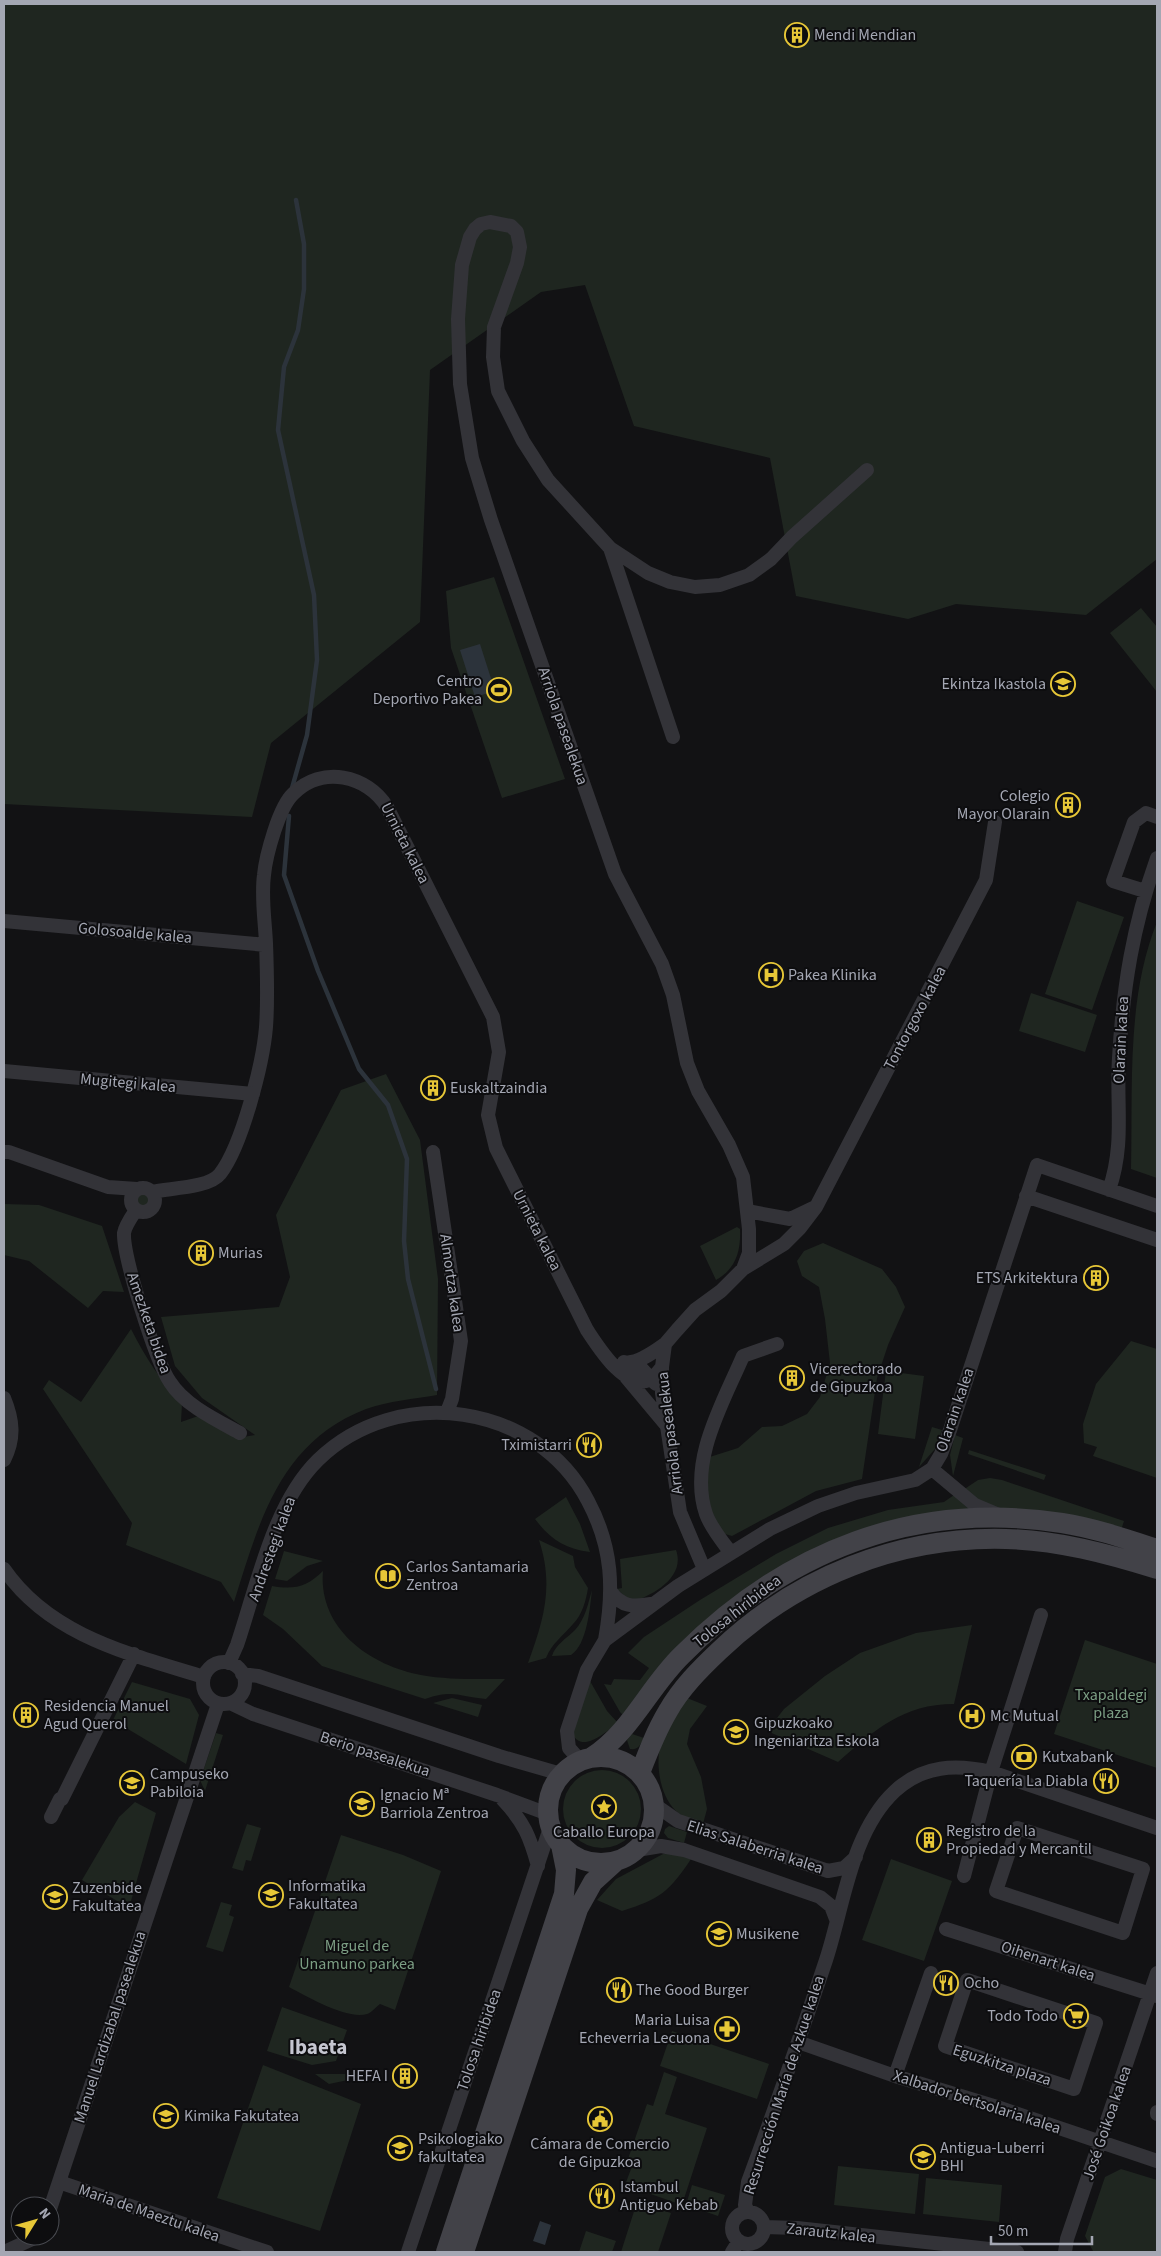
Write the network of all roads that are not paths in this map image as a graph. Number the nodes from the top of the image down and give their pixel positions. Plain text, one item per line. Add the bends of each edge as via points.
1 (867, 470) dead end
2 (610, 548) junction
3 (673, 737) dead end
4 (1157, 817) edge
5 (995, 822) dead end
6 (1157, 858) edge
7 (1145, 891) junction
8 (4, 921) edge
9 (266, 945) junction
10 (4, 1071) edge
11 (253, 1094) junction
12 (4, 1152) edge
13 (433, 1152) dead end
14 (137, 1189) junction
15 (1108, 1190) junction
16 (152, 1192) junction
17 (1026, 1196) junction
18 (1157, 1206) edge
19 (816, 1207) junction
20 (136, 1210) junction
21 (746, 1211) junction
22 (1157, 1240) edge
23 (743, 1269) junction
24 (665, 1344) junction
25 (777, 1344) dead end
26 (601, 1350) junction
27 (628, 1363) junction
28 (657, 1372) junction
29 (626, 1377) junction
30 (4, 1398) edge
31 (447, 1412) junction
32 (667, 1426) junction
33 (240, 1433) dead end
34 (4, 1460) edge
35 (932, 1469) junction
36 (1005, 1518) junction
37 (1157, 1549) edge
38 (731, 1553) junction
39 (4, 1569) edge
40 (704, 1569) junction
41 (1157, 1569) edge
42 (611, 1592) junction
43 (651, 1604) junction
44 (1041, 1615) dead end
45 (605, 1640) junction
46 (134, 1654) junction
47 (229, 1663) junction
48 (242, 1674) junction
49 (204, 1677) junction
50 (224, 1703) junction
51 (588, 1758) junction
52 (991, 1772) junction
53 (640, 1773) junction
54 (561, 1774) junction
55 (497, 1795) junction
56 (654, 1804) junction
57 (51, 1817) dead end
58 (549, 1821) junction
59 (1017, 1828) joint
60 (1157, 1828) edge
61 (561, 1845) junction
62 (637, 1850) junction
63 (857, 1856) junction
64 (615, 1862) junction
65 (538, 1866) junction
66 (828, 1871) junction
67 (964, 1876) dead end
68 (845, 1888) junction
69 (836, 1920) junction
70 (946, 1929) dead end
71 (826, 1958) junction
72 (931, 1973) dead end
73 (1157, 1973) edge
74 (1154, 1995) edge
75 (1096, 2023) joint
76 (798, 2042) junction
77 (895, 2076) junction
78 (1100, 2142) junction
79 (1157, 2161) edge
80 (59, 2182) junction
81 (54, 2196) edge
82 (748, 2212) junction
83 (764, 2227) junction
84 (17, 2246) edge
85 (735, 2247) edge
86 (4, 2252) edge
87 (267, 2252) edge
88 (408, 2252) edge
89 (446, 2252) edge
90 (464, 2252) edge
91 (1017, 2252) edge
92 (1065, 2252) edge

1 - 2 street, Arriola pasealekua via 792,536 771,559 749,575 720,585 695,588 670,582 648,573
2 - 3 street, Arriola pasealekua
2 - 21 street, Arriola pasealekua via 548,480 522,441 498,392 493,357 494,327 520,246 511,226 496,222 481,224 466,247 458,319 460,384 472,458 615,874 662,964 673,995 687,1063 698,1091 737,1161
4 - 7 street via 1146,813 1134,822 1113,881
5 - 19 street, Tontorgoxo kalea via 986,880
6 - 7 street, Olarain kalea
7 - 15 street, Olarain kalea via 1122,1005 1118,1072 1119,1149
8 - 9 street, Golosoalde kalea
9 - 11 street, Urnieta kalea via 266,1027
9 - 26 street, Urnieta kalea via 264,875 280,813 293,794 311,782 337,776 372,788 387,807 493,1017 499,1052 488,1116 496,1148
10 - 11 street, Mugitegi kalea
11 - 16 street, Urnieta kalea via 232,1158 219,1176 200,1186
12 - 14 street via 108,1187
13 - 31 street, Almortza kalea via 461,1341
14 - 16 street via 146,1188
14 - 20 street, Amezketa bidea via 131,1198
15 - 17 street, Olarain kalea via 1037,1165
15 - 18 street
16 - 20 street via 155,1198 151,1208 144,1212
17 - 22 street
17 - 35 street, Olarain kalea via 950,1430
19 - 21 street via 790,1219
19 - 23 street, Tontorgoxo kalea via 784,1244
20 - 33 street, Amezketa bidea via 124,1232 128,1267 170,1383 197,1409
21 - 23 street, Arriola pasealekua via 749,1253
23 - 24 street via 695,1310
24 - 27 street via 653,1353
24 - 28 street, Arriola pasealekua
25 - 38 street via 742,1356 705,1451 700,1474 706,1516
26 - 27 street
26 - 29 street, Urnieta kalea
27 - 28 street
27 - 29 street
28 - 29 street via 641,1382
28 - 32 street, Arriola pasealekua
29 - 32 street, Urnieta kalea
30 - 34 street via 12,1424 11,1444
31 - 42 street, Andrestegi kalea via 509,1428 562,1464 576,1480 598,1523 609,1556
31 - 47 street, Andrestegi kalea via 412,1414 385,1420 360,1431 338,1443 304,1476 283,1511
32 - 40 street, Arriola pasealekua via 680,1512
35 - 36 street via 975,1505
35 - 38 street, Olarain kalea via 915,1480 856,1493 818,1506 770,1529
36 - 37 main road, Tolosa hiribidea via 1063,1523
36 - 51 main road, Tolosa hiribidea via 973,1518 894,1530 825,1553 781,1576 715,1624 680,1656 621,1732 608,1746
38 - 40 street, Olarain kalea
39 - 46 street via 27,1597 53,1619 82,1635
40 - 43 street, Olarain kalea
41 - 53 main road, Tolosa hiribidea via 1081,1548 1006,1538 920,1545 833,1572 793,1593 754,1620 698,1672 669,1710
42 - 43 street via 624,1605
42 - 45 street, Andrestegi kalea
43 - 45 street, Olarain kalea
44 - 52 street
45 - 51 street via 587,1670 566,1731 569,1748
46 - 49 street
46 - 57 street
47 - 48 street
47 - 49 street via 217,1664
48 - 50 street via 243,1691 240,1696
48 - 54 street via 258,1676
49 - 50 street via 204,1691 209,1699
50 - 55 street, Berio pasealekua
50 - 80 street, Manuel Lardizabal pasealekua
51 - 53 main road via 616,1758
51 - 54 main road via 571,1765
52 - 60 street, Resurrección María de Azkue kalea
52 - 63 street, Resurrección María de Azkue kalea via 951,1766 916,1777 896,1790 879,1808
52 - 67 street
53 - 56 main road via 650,1788
54 - 58 main road via 548,1800
55 - 58 street, Berio pasealekua
55 - 65 street via 518,1815 527,1830
56 - 62 main road via 655,1815 649,1834
56 - 66 street, Elias Salaberria kalea via 678,1821
58 - 61 main road
58 - 65 street, Tolosa hiribidea
59 - 59 street via 1143,1869 1123,1933 996,1891
61 - 64 main road via 569,1853 591,1862
61 - 89 main road via 566,1870 564,1894
62 - 64 main road
62 - 69 street, Elias Salaberria kalea via 672,1847 810,1894 826,1901
63 - 66 street, Elias Salaberria kalea via 844,1868
63 - 68 street, Resurrección María de Azkue kalea
64 - 90 main road via 593,1882 578,1909
65 - 88 street, Tolosa hiribidea
66 - 68 street
68 - 69 street, Resurrección María de Azkue kalea
68 - 71 street, Resurrección María de Azkue kalea via 849,1909 842,1930
69 - 71 street, Resurrección María de Azkue kalea
70 - 74 street, Oihenart kalea
71 - 76 street, Resurrección María de Azkue kalea
72 - 77 street
73 - 74 street, José Goikoa kalea
74 - 78 street, José Goikoa kalea
75 - 75 street, Eguzkitza plaza via 1074,2089 945,2046 967,1980
76 - 77 street, Xalbador bertsolaria kalea
76 - 82 street, Resurrección María de Azkue kalea via 748,2182 745,2205
77 - 78 street, Xalbador bertsolaria kalea
78 - 79 street, Xalbador bertsolaria kalea
78 - 92 street, José Goikoa kalea
80 - 81 street, Manuel Lardizabal pasealekua
80 - 87 street, Maria de Maeztu kalea
82 - 83 street via 759,2216
82 - 85 street via 738,2216 732,2226
83 - 85 street via 761,2238 756,2242
83 - 91 street, Zarautz kalea
84 - 86 street

